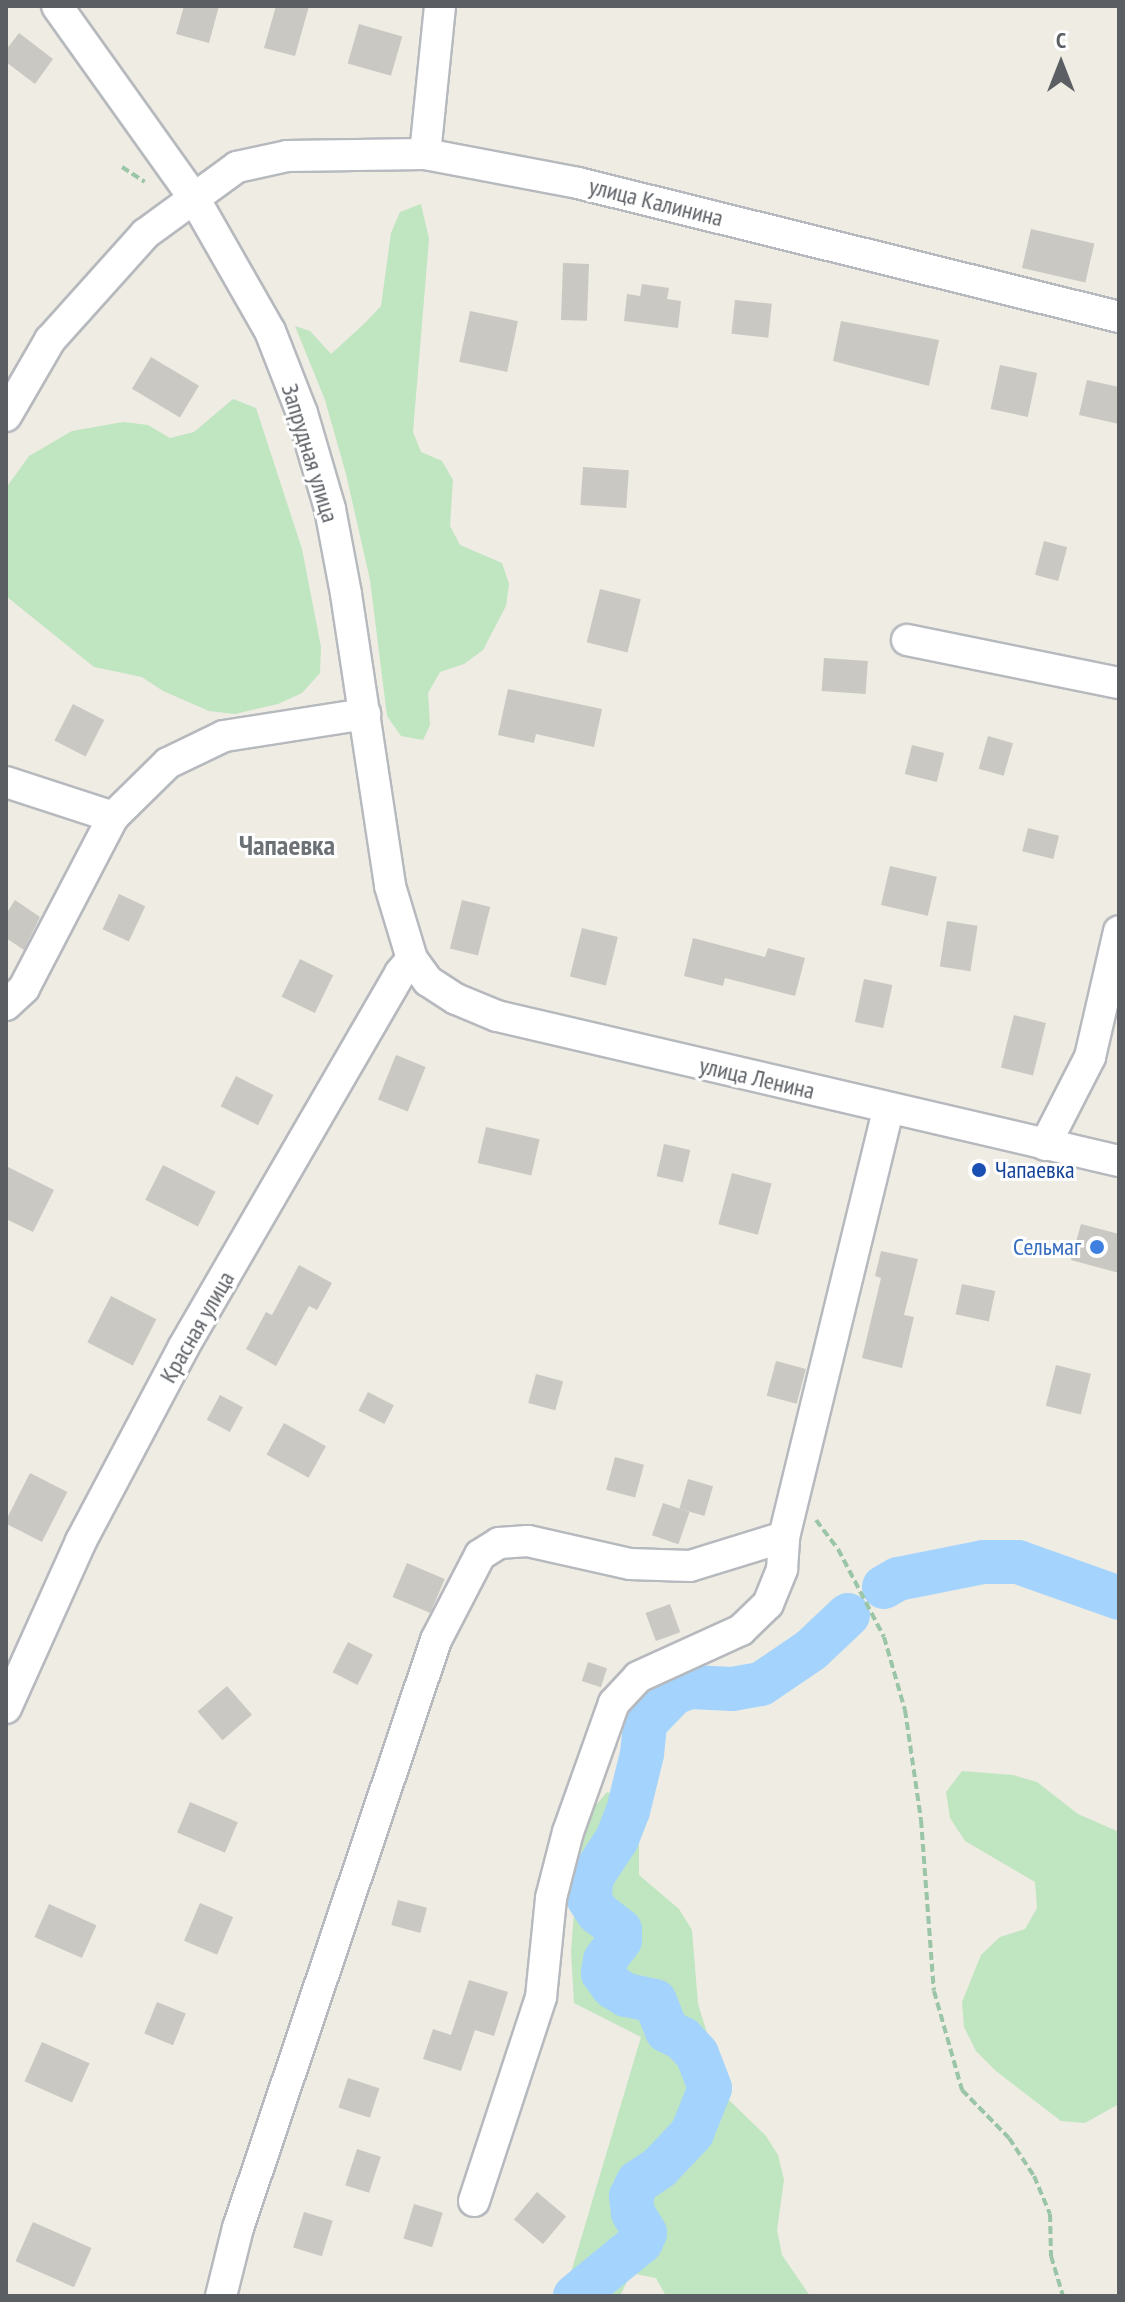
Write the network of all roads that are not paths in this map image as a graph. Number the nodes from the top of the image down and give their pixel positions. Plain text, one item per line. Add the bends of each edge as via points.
1 (57, 6) edge
2 (440, 6) edge
3 (425, 154) junction
4 (194, 198) junction
5 (1119, 317) edge
6 (6, 416) edge
7 (907, 640) dead end
8 (1119, 683) edge
9 (365, 714) junction
10 (6, 782) edge
11 (113, 817) junction
12 (1119, 931) edge
13 (412, 959) junction
14 (6, 1005) edge
15 (888, 1109) junction
16 (1045, 1145) junction
17 (1119, 1161) edge
18 (784, 1537) junction
19 (6, 1708) edge
20 (474, 2201) dead end
21 (221, 2296) edge

1 - 4 street, Запрудная улица
2 - 3 street
3 - 4 street, улица Калинина via 287,156 237,167
3 - 5 street, улица Калинина via 578,183
4 - 6 street, улица Калинина via 115,264 50,340
4 - 9 street, Запрудная улица via 270,331 302,413 330,509
7 - 8 street
9 - 11 street via 224,736 168,763
9 - 13 street, Запрудная улица via 390,886
10 - 11 street
11 - 14 street via 24,988
12 - 16 street via 1090,1057
13 - 15 street, улица Ленина via 428,981 497,1016
13 - 19 street, Красная улица via 183,1348 81,1541
15 - 16 street, улица Ленина
15 - 18 street
16 - 17 street, улица Ленина
18 - 20 street via 782,1569 768,1604 741,1630 638,1677 614,1703 568,1832 551,1898 541,1997
18 - 21 street via 690,1566 630,1564 528,1541 499,1543 480,1555 431,1654 238,2228

